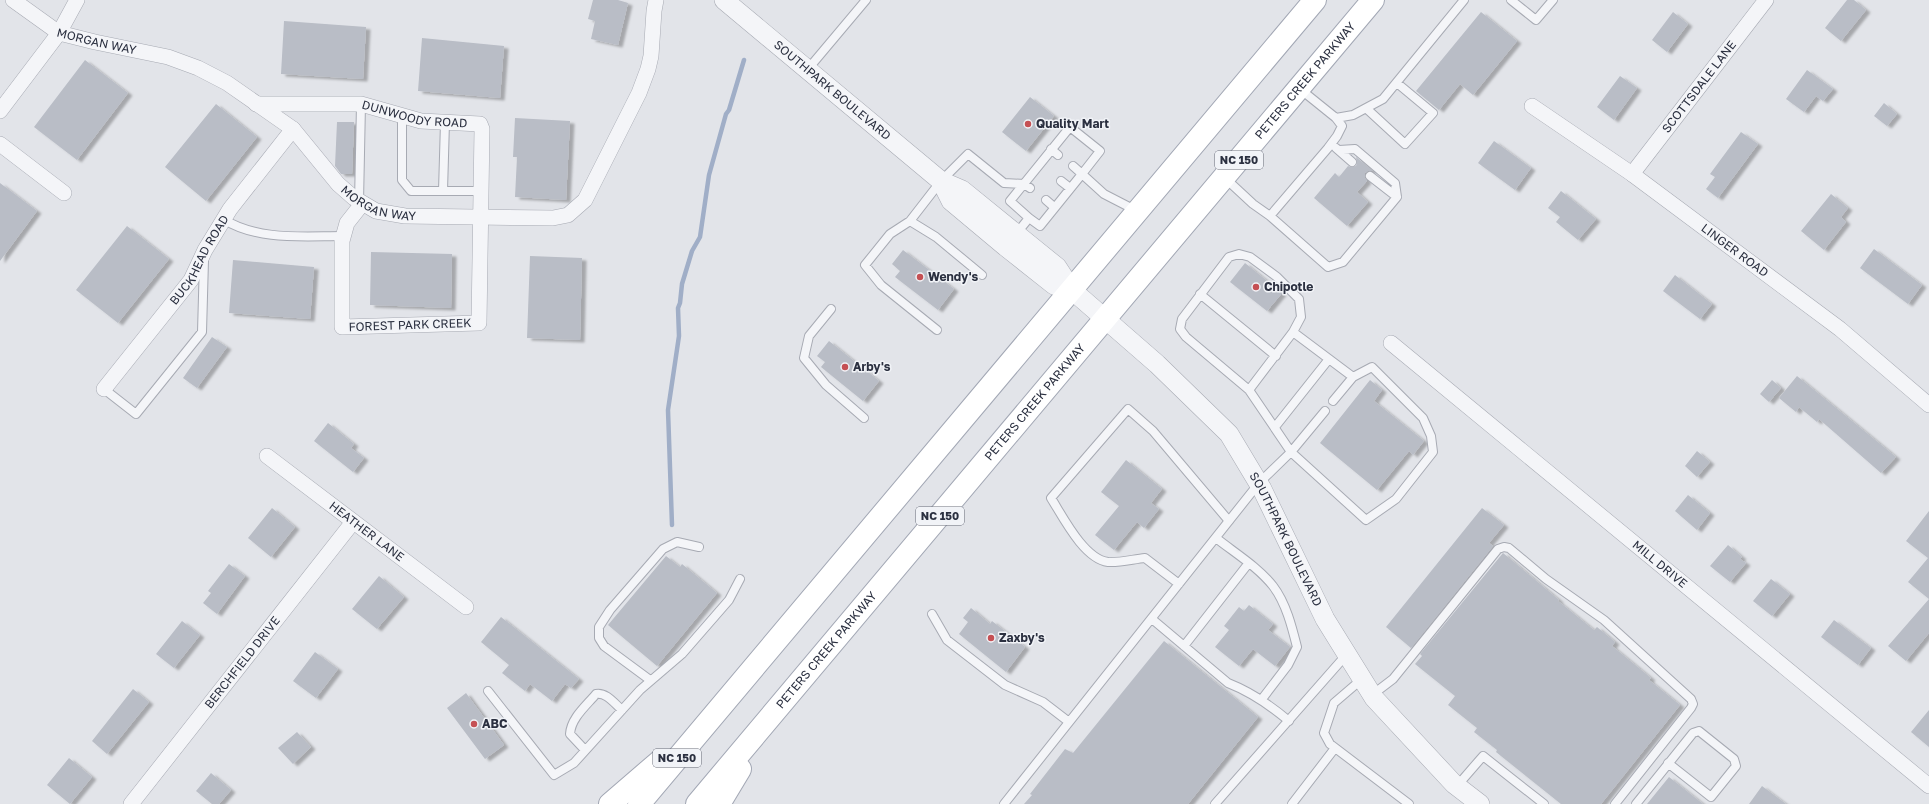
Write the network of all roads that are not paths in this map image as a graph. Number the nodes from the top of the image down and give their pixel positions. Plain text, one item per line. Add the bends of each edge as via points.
1 (13, 0) edge
2 (77, 0) edge
3 (656, 0) edge
4 (724, 0) edge
5 (866, 0) edge
6 (1315, 0) edge
7 (1373, 0) edge
8 (1464, 0) edge
9 (1511, 0) edge
10 (1552, 0) edge
11 (1766, 0) edge
12 (59, 33) junction
13 (808, 69) junction
14 (1397, 83) junction
15 (1299, 88) junction
16 (256, 104) junction
17 (361, 104) junction
18 (1532, 106) dead end
19 (1367, 109) junction
20 (0, 111) edge
21 (402, 116) junction
22 (1336, 118) junction
23 (445, 122) junction
24 (292, 129) junction
25 (0, 144) edge
26 (1331, 144) junction
27 (1339, 150) junction
28 (1352, 162) dead end
29 (1073, 166) dead end
30 (1082, 174) junction
31 (1632, 174) junction
32 (1370, 176) dead end
33 (1224, 177) junction
34 (941, 181) junction
35 (1061, 181) dead end
36 (1027, 186) junction
37 (1070, 188) junction
38 (443, 191) junction
39 (482, 191) junction
40 (64, 193) dead end
41 (1397, 197) junction
42 (1046, 200) dead end
43 (361, 203) junction
44 (1054, 207) junction
45 (1138, 211) junction
46 (1270, 216) junction
47 (481, 218) junction
48 (1029, 218) junction
49 (223, 219) junction
50 (910, 220) junction
51 (1016, 234) junction
52 (343, 236) junction
53 (205, 250) junction
54 (982, 275) dead end
55 (1072, 290) junction
56 (1200, 294) junction
57 (831, 309) dead end
58 (1105, 319) junction
59 (937, 330) dead end
60 (1293, 332) junction
61 (1391, 343) dead end
62 (1276, 356) junction
63 (1329, 358) junction
64 (1353, 377) junction
65 (104, 389) joint
66 (1249, 390) junction
67 (1333, 401) dead end
68 (1929, 405) edge
69 (1325, 410) dead end
70 (864, 418) dead end
71 (1275, 427) junction
72 (1291, 452) junction
73 (267, 456) dead end
74 (1259, 483) junction
75 (1229, 521) junction
76 (353, 522) junction
77 (1216, 538) junction
78 (699, 547) dead end
79 (1248, 564) junction
80 (740, 579) dead end
81 (1180, 584) junction
82 (466, 607) dead end
83 (932, 614) dead end
84 (1152, 619) junction
85 (1184, 646) junction
86 (1347, 654) junction
87 (1362, 679) junction
88 (650, 680) junction
89 (488, 691) dead end
90 (1372, 695) junction
91 (1262, 699) junction
92 (622, 710) junction
93 (715, 712) junction
94 (774, 712) junction
95 (1289, 721) junction
96 (1069, 722) junction
97 (1335, 748) junction
98 (585, 750) junction
99 (1668, 763) junction
100 (1457, 786) junction
101 (1929, 786) edge
102 (131, 804) edge
103 (610, 804) edge
104 (638, 804) edge
105 (697, 804) edge
106 (719, 804) edge
107 (1004, 804) edge
108 (1215, 804) edge
109 (1292, 804) edge
110 (1409, 804) edge
111 (1480, 804) edge
112 (1544, 804) edge
113 (1615, 804) edge
114 (1636, 804) edge

1 - 12 street, MORGAN WAY
2 - 12 street
3 - 47 street, MORGAN WAY via 648,69 639,93 585,200 568,215 553,218
4 - 13 street, SOUTHPARK BOULEVARD
5 - 13 lane
6 - 45 main road, NC 150
7 - 15 main road, PETERS CREEK PARKWAY / NC 150
8 - 14 lane
9 - 10 lane via 1536,20
11 - 31 street, SCOTTSDALE LANE
12 - 16 street, MORGAN WAY via 168,57 198,68 227,83
12 - 20 street
13 - 34 street, SOUTHPARK BOULEVARD
14 - 19 lane via 1383,100
14 - 19 lane via 1433,113 1405,144
15 - 22 lane
15 - 33 main road, PETERS CREEK PARKWAY / NC 150
16 - 17 street, DUNWOODY ROAD
16 - 24 street, MORGAN WAY
17 - 21 street, DUNWOODY ROAD
17 - 43 lane
18 - 31 street, LINGER ROAD
19 - 22 lane
21 - 23 street, DUNWOODY ROAD via 421,121
21 - 38 lane via 402,180 411,191
22 - 26 lane via 1342,126
23 - 38 lane
23 - 39 street, DUNWOODY ROAD via 480,124
24 - 43 street, MORGAN WAY via 338,184
24 - 49 street, BUCKHEAD ROAD
25 - 40 street
26 - 27 lane
26 - 46 lane
27 - 28 lane
27 - 41 lane via 1355,149 1395,183
29 - 30 lane
30 - 36 lane via 1100,151 1070,127 1055,152
30 - 37 lane
30 - 45 lane via 1104,194
31 - 68 street, LINGER ROAD via 1840,329
32 - 41 lane
33 - 46 lane
33 - 58 main road, PETERS CREEK PARKWAY / NC 150
34 - 36 lane via 968,154 1004,183
34 - 50 lane
34 - 51 street, SOUTHPARK BOULEVARD via 962,190
34 - 55 street, SOUTHPARK BOULEVARD via 951,201 1006,247 1054,285
35 - 37 lane
36 - 48 lane via 1010,201
37 - 44 lane
38 - 39 lane
39 - 47 street, DUNWOODY ROAD
41 - 46 lane via 1343,262 1328,267
42 - 44 lane
43 - 47 street, MORGAN WAY via 376,211 391,214
43 - 52 street, FOREST PARK CREEK via 347,223
44 - 48 lane via 1040,226
45 - 55 main road, NC 150
47 - 52 street, FOREST PARK CREEK via 479,323 342,327
48 - 51 lane
49 - 52 lane via 237,228 250,232
49 - 53 street, BUCKHEAD ROAD
50 - 54 lane via 936,237
50 - 59 lane via 890,234 865,265 881,285
51 - 55 street, SOUTHPARK BOULEVARD via 1057,267
53 - 65 street, BUCKHEAD ROAD via 191,280
53 - 65 lane via 202,332 136,414
55 - 58 street, SOUTHPARK BOULEVARD
55 - 93 main road, NC 150
56 - 60 lane via 1230,258 1239,254 1250,257 1277,277 1299,299 1301,317
56 - 62 lane
56 - 66 lane via 1182,319 1180,330
57 - 70 lane via 809,336 804,358 826,385
58 - 74 street, SOUTHPARK BOULEVARD via 1157,364 1229,434
58 - 94 main road, PETERS CREEK PARKWAY / NC 150
60 - 62 lane
60 - 63 lane
61 - 101 street, MILL DRIVE
62 - 66 lane
63 - 64 lane
63 - 71 lane
64 - 67 lane
64 - 72 lane via 1372,367 1423,418 1431,436 1433,452 1396,499 1366,520
66 - 71 lane
69 - 72 lane
71 - 72 lane
72 - 74 lane
73 - 76 street, HEATHER LANE
74 - 75 lane
74 - 86 street, SOUTHPARK BOULEVARD via 1325,619
75 - 77 lane
75 - 81 lane via 1154,431 1128,409 1050,498 1076,537 1091,554 1108,562 1145,558
76 - 82 street, HEATHER LANE
76 - 102 street, BERCHFIELD DRIVE
77 - 79 lane
77 - 81 lane
78 - 88 lane via 677,542 663,549 610,610 599,627 599,638 604,646
79 - 85 lane
79 - 91 lane via 1274,587 1291,622 1297,647 1288,665
80 - 88 lane via 729,600 709,625 682,654
81 - 84 lane
83 - 96 lane via 947,640 1005,685 1043,702
84 - 85 lane
84 - 96 lane
85 - 91 lane via 1228,683
86 - 87 street, SOUTHPARK BOULEVARD
86 - 95 lane
87 - 90 street, SOUTHPARK BOULEVARD
87 - 97 lane via 1334,703 1328,717 1324,734
88 - 92 lane
89 - 98 lane via 554,775 574,763
90 - 100 street, SOUTHPARK BOULEVARD
90 - 113 lane via 1393,679 1498,549 1509,548 1546,579 1604,620 1691,699 1691,708
91 - 95 lane
92 - 98 lane
92 - 98 lane via 607,696 596,694 570,727 570,734
93 - 103 main road
93 - 104 main road, NC 150
94 - 105 main road, PETERS CREEK PARKWAY / NC 150
94 - 106 main road
95 - 108 lane
96 - 107 lane
97 - 109 lane
97 - 110 lane
99 - 99 lane via 1693,733 1700,731 1734,759 1736,766 1711,797
99 - 114 lane
100 - 111 street, SOUTHPARK BOULEVARD
100 - 112 lane via 1483,756

